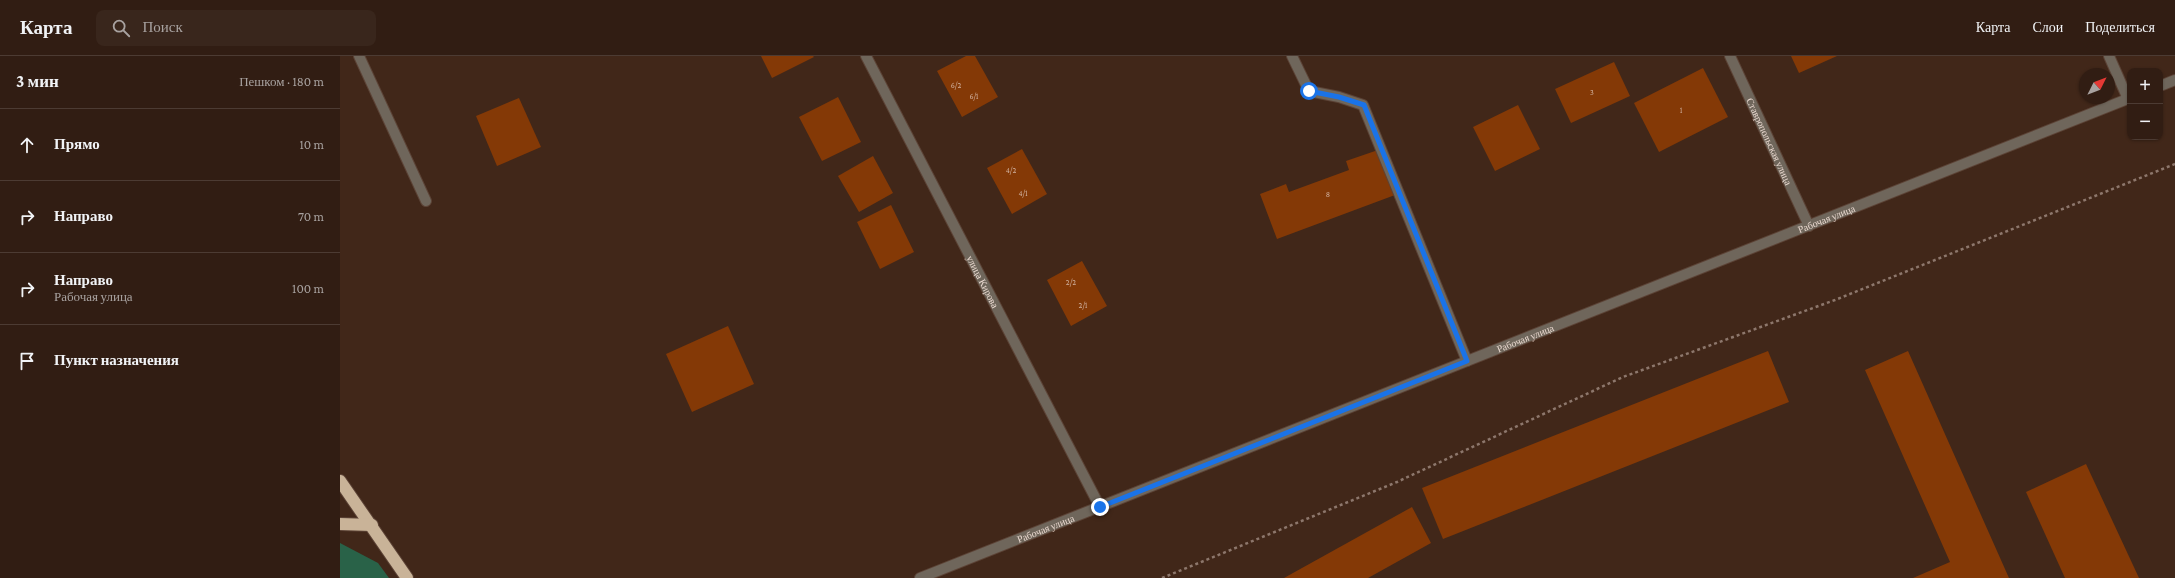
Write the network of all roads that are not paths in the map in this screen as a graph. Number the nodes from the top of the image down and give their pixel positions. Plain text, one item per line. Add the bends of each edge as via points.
1 (359, 56) edge
2 (866, 56) edge
3 (1292, 56) edge
4 (1730, 56) edge
5 (2109, 56) edge
6 (2175, 80) edge
7 (2163, 85) edge
8 (2127, 94) edge
9 (2127, 99) edge
10 (426, 201) dead end
11 (1809, 226) junction
12 (1467, 361) junction
13 (340, 481) edge
14 (1100, 507) junction
15 (340, 524) edge
16 (372, 525) junction
17 (407, 578) edge
18 (920, 578) edge

1 - 10 street
2 - 14 street, улица Кирова
3 - 12 street via 1309,91 1364,105
4 - 11 street, Ставропольская улица
5 - 8 street
6 - 7 street
9 - 11 street, Рабочая улица
11 - 12 street, Рабочая улица
12 - 14 street, Рабочая улица
13 - 16 highway
14 - 18 street, Рабочая улица
15 - 16 highway
16 - 17 highway

